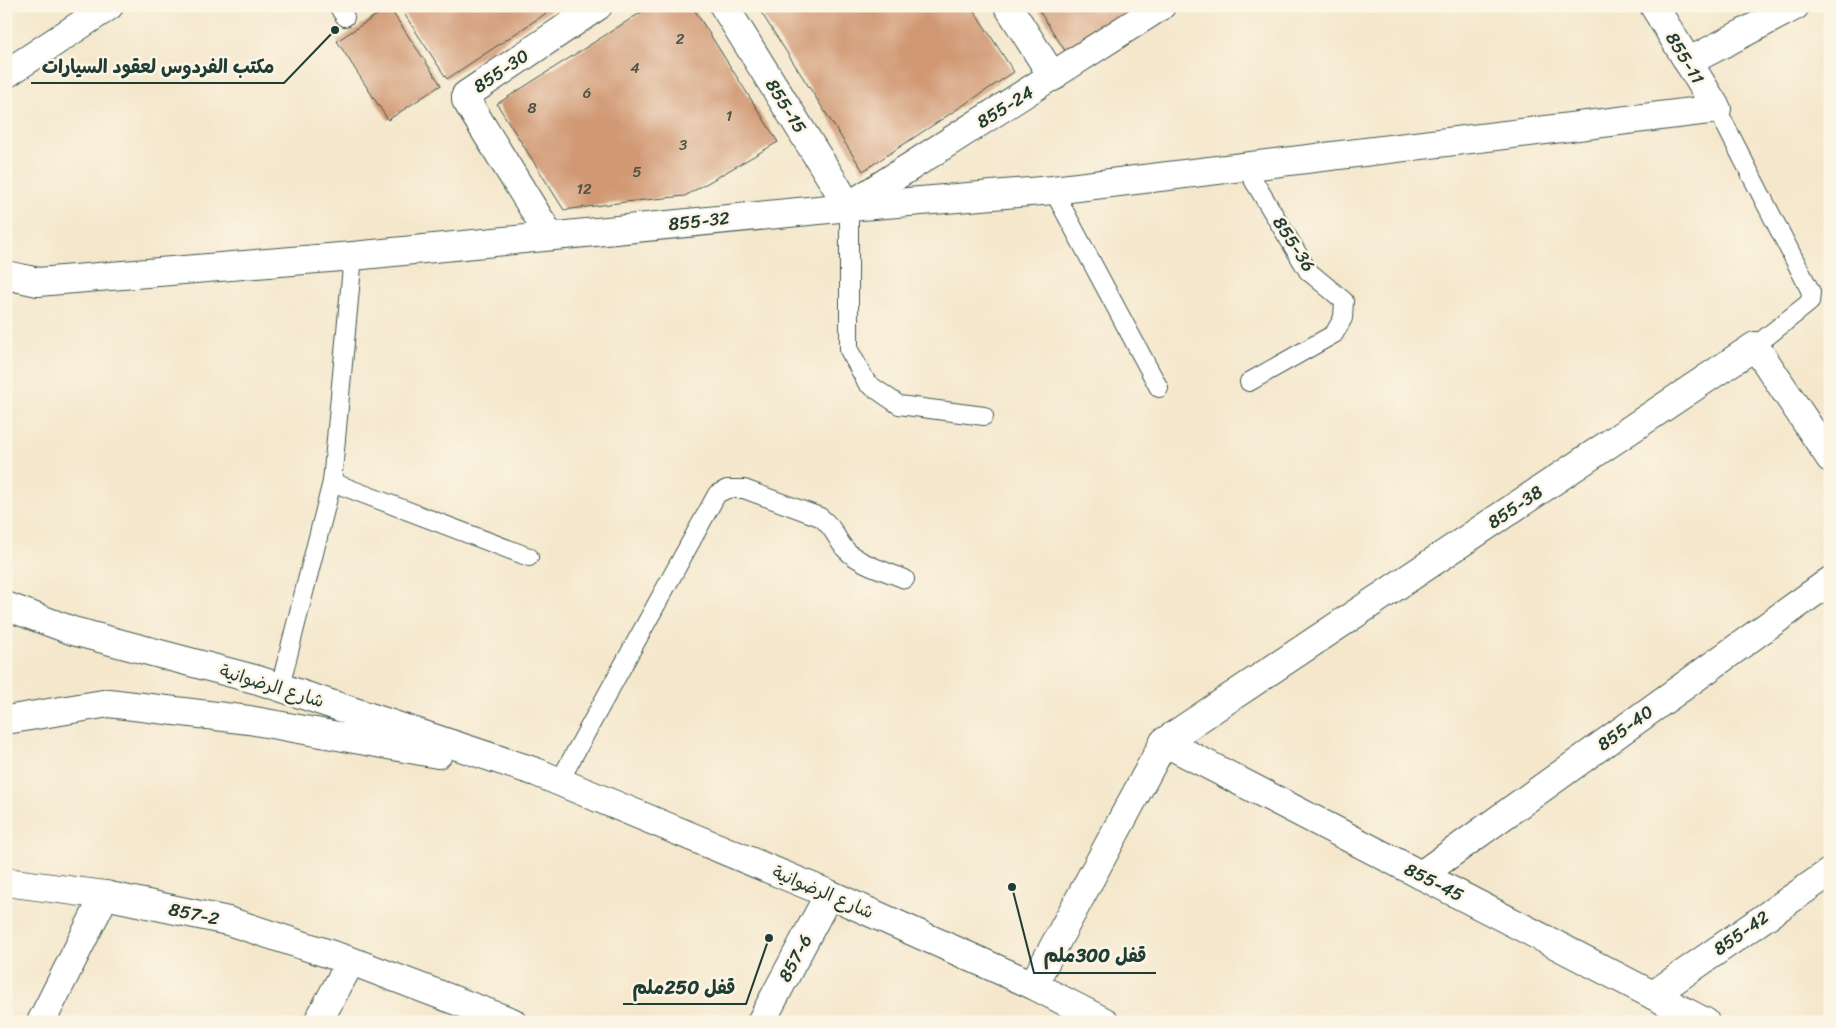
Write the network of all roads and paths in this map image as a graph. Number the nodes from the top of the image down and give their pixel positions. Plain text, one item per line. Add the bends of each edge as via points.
1 (109, 6) edge
2 (598, 6) edge
3 (724, 6) edge
4 (1008, 6) edge
5 (1161, 6) edge
6 (1654, 6) edge
7 (1795, 6) edge
8 (1688, 62) junction
9 (6, 74) edge
10 (1053, 77) junction
11 (1717, 109) junction
12 (1246, 168) junction
13 (1053, 190) junction
14 (849, 206) junction
15 (550, 236) junction
16 (354, 256) junction
17 (6, 274) edge
18 (1756, 346) junction
19 (1249, 382) dead end
20 (1159, 388) dead end
21 (984, 416) dead end
22 (1830, 458) edge
23 (332, 482) junction
24 (529, 557) dead end
25 (905, 579) dead end
26 (1830, 582) edge
27 (6, 606) edge
28 (280, 687) junction
29 (6, 720) edge
30 (1164, 742) junction
31 (548, 777) junction
32 (1830, 872) edge
33 (1421, 875) junction
34 (6, 882) edge
35 (829, 894) junction
36 (105, 895) junction
37 (351, 961) junction
38 (1033, 985) junction
39 (1653, 995) junction
40 (41, 1022) edge
41 (318, 1022) edge
42 (512, 1022) edge
43 (761, 1022) edge
44 (1105, 1022) edge
45 (1704, 1022) edge

1 - 9 street
2 - 15 street, 855-30 via 466,94 466,100
3 - 14 street, 855-15
4 - 10 street
5 - 10 street, 855-24
6 - 8 street, 855-11
7 - 8 street
8 - 11 street, 855-11
10 - 14 street, 855-24
11 - 12 street, 855-32
11 - 18 lane via 1811,292 1810,302
12 - 13 street, 855-32
12 - 19 lane, 855-36 via 1308,271 1344,301 1343,318 1334,334
13 - 14 street, 855-32
13 - 20 lane
14 - 15 street, 855-32
14 - 21 lane via 849,350 867,383 898,405
15 - 16 street, 855-32
16 - 17 street, 855-32 via 38,282
16 - 23 lane
18 - 22 street
18 - 30 street, 855-38
23 - 24 lane
23 - 28 lane
25 - 31 lane via 855,558 820,517 744,489 727,489 717,494
26 - 33 street, 855-40
27 - 28 street, شارع الرضوانية via 73,632
28 - 31 street, شارع الرضوانية
29 - 31 street, شارع الرضوانية via 109,703 249,720
30 - 33 street, 855-45
30 - 38 street
31 - 35 street, شارع الرضوانية
32 - 39 street, 855-42
33 - 39 street, 855-45
34 - 36 street, 857-2
35 - 38 street, شارع الرضوانية
35 - 43 street, 857-6
36 - 37 street, 857-2 via 228,921
36 - 40 street
37 - 41 street
37 - 42 street, 857-2
38 - 44 street, شارع الرضوانية
39 - 45 street, 855-45

